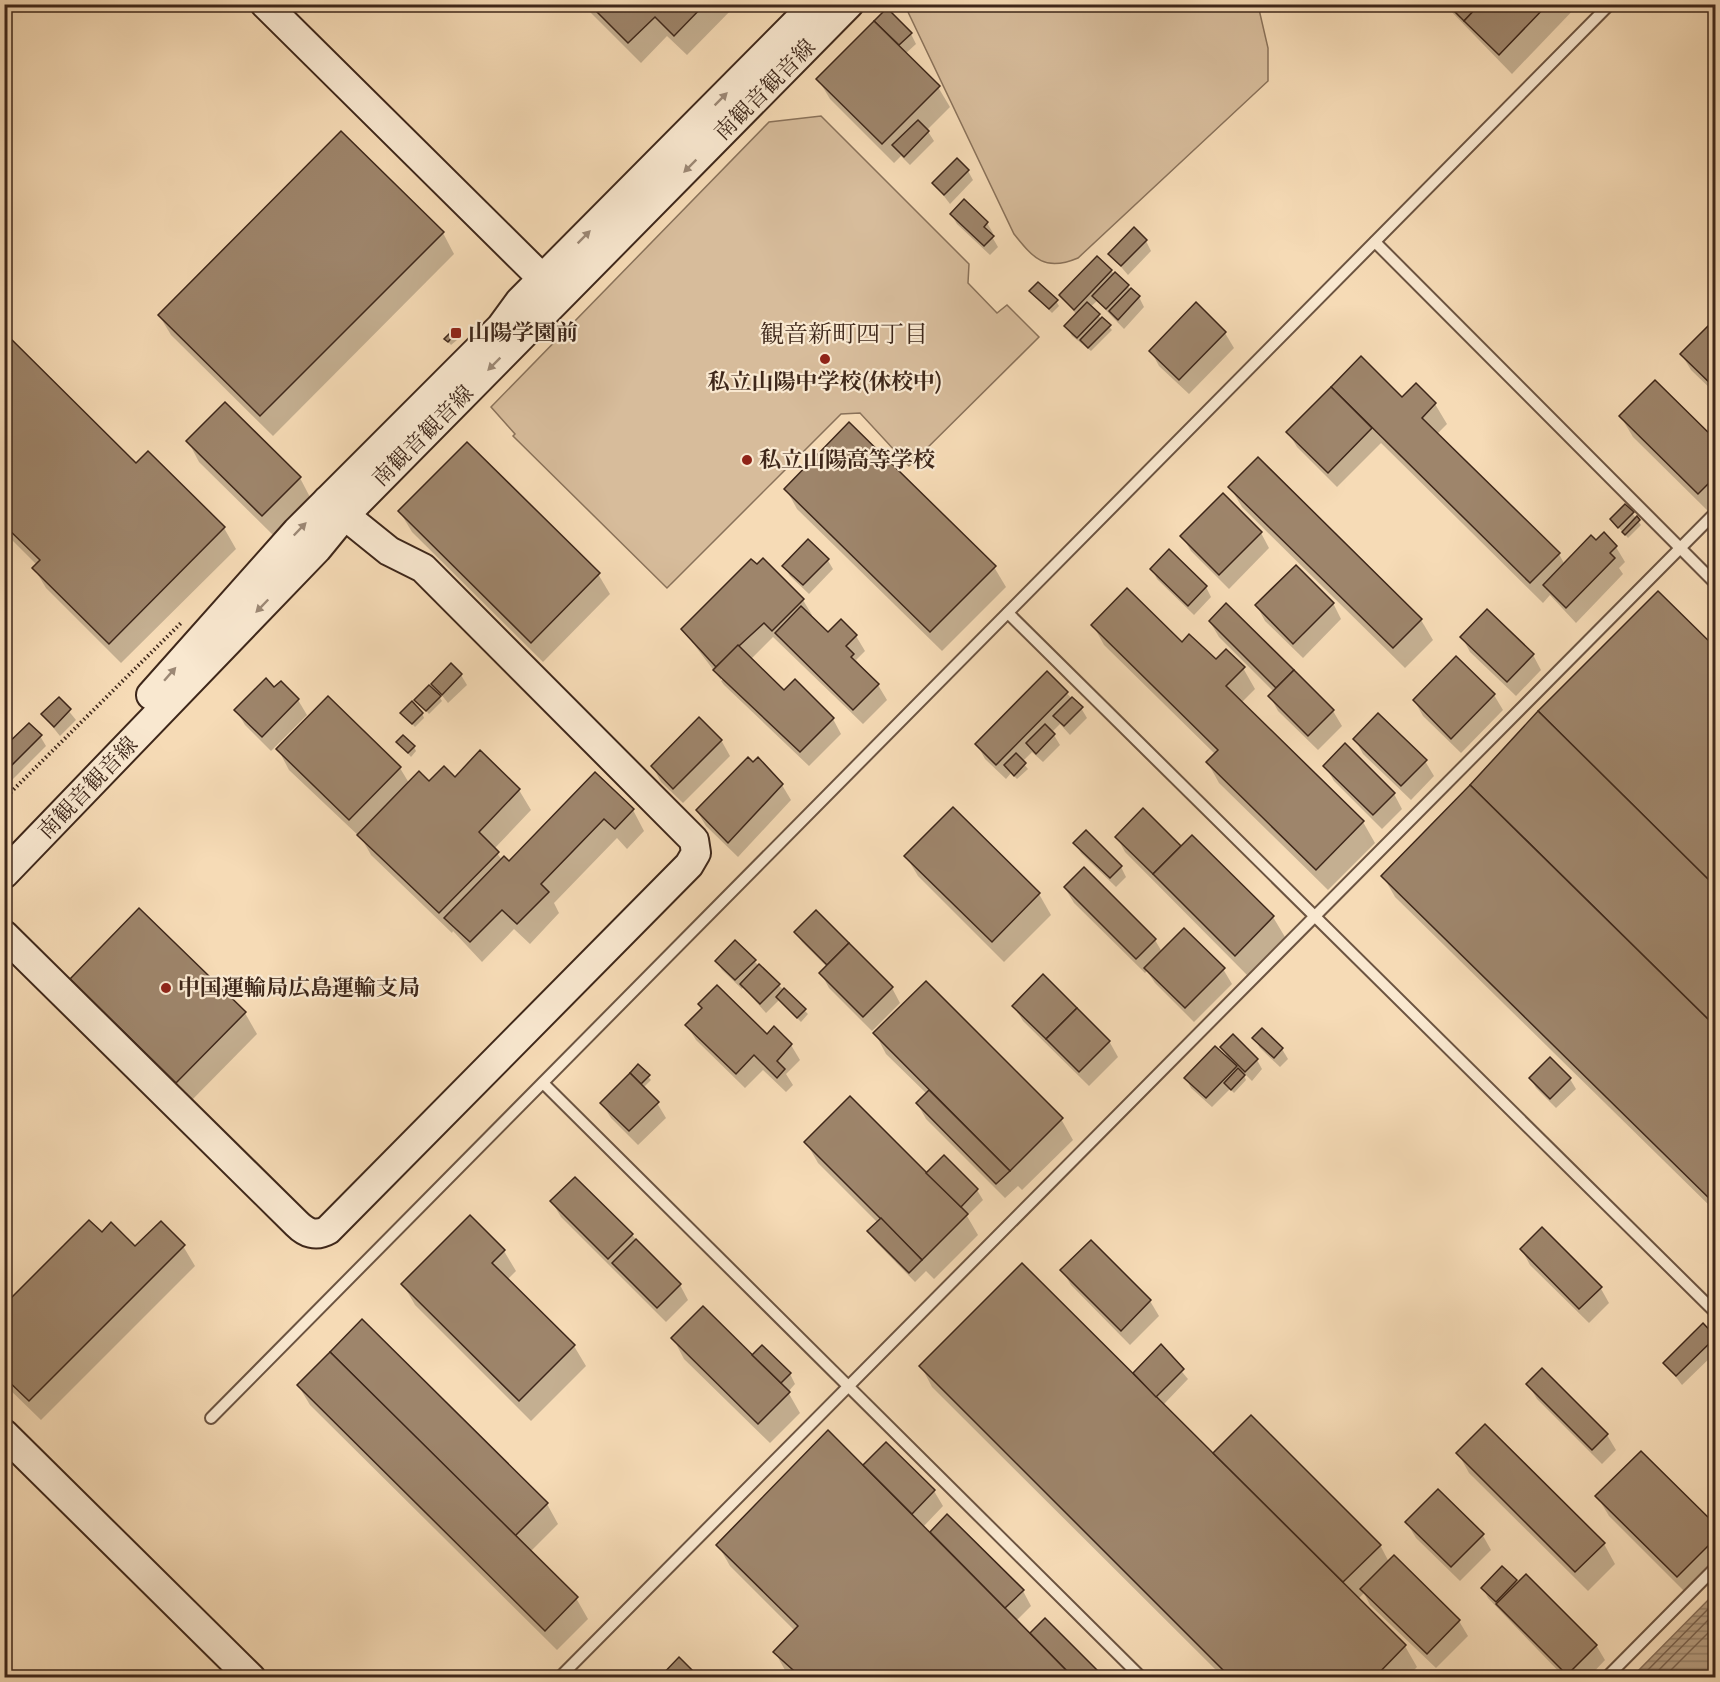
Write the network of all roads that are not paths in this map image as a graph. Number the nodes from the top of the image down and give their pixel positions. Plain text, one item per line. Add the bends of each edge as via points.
1 (265, 4) edge
2 (815, 4) edge
3 (849, 4) edge
4 (1610, 4) edge
5 (1375, 242) junction
6 (552, 288) junction
7 (335, 508) junction
8 (1716, 512) edge
9 (1680, 548) junction
10 (1716, 584) edge
11 (1008, 614) junction
12 (4, 858) edge
13 (4, 874) edge
14 (1314, 917) junction
15 (4, 934) edge
16 (543, 1083) junction
17 (1716, 1313) edge
18 (849, 1387) junction
19 (212, 1418) dead end
20 (4, 1434) edge
21 (1716, 1567) edge
22 (251, 1677) edge
23 (559, 1677) edge
24 (1143, 1677) edge
25 (1606, 1677) edge

1 - 6 street
6 -> 2 street, 南観音観音線
3 -> 6 street, 南観音観音線
4 - 5 lane
5 - 9 lane
5 - 11 lane
6 - 7 street, 南観音観音線
12 -> 7 street, 南観音観音線 via 297,531
7 -> 13 street, 南観音観音線 via 309,557
7 - 15 street via 389,551 423,568 694,840 696,854 689,865 328,1230 319,1234 308,1233 297,1224
8 - 9 lane
9 - 10 lane
9 - 14 lane
11 - 14 lane
11 - 16 lane
14 - 17 lane
14 - 18 lane
16 - 18 lane
16 - 19 lane
18 - 23 lane
18 - 24 lane
20 - 22 street
21 - 25 lane

